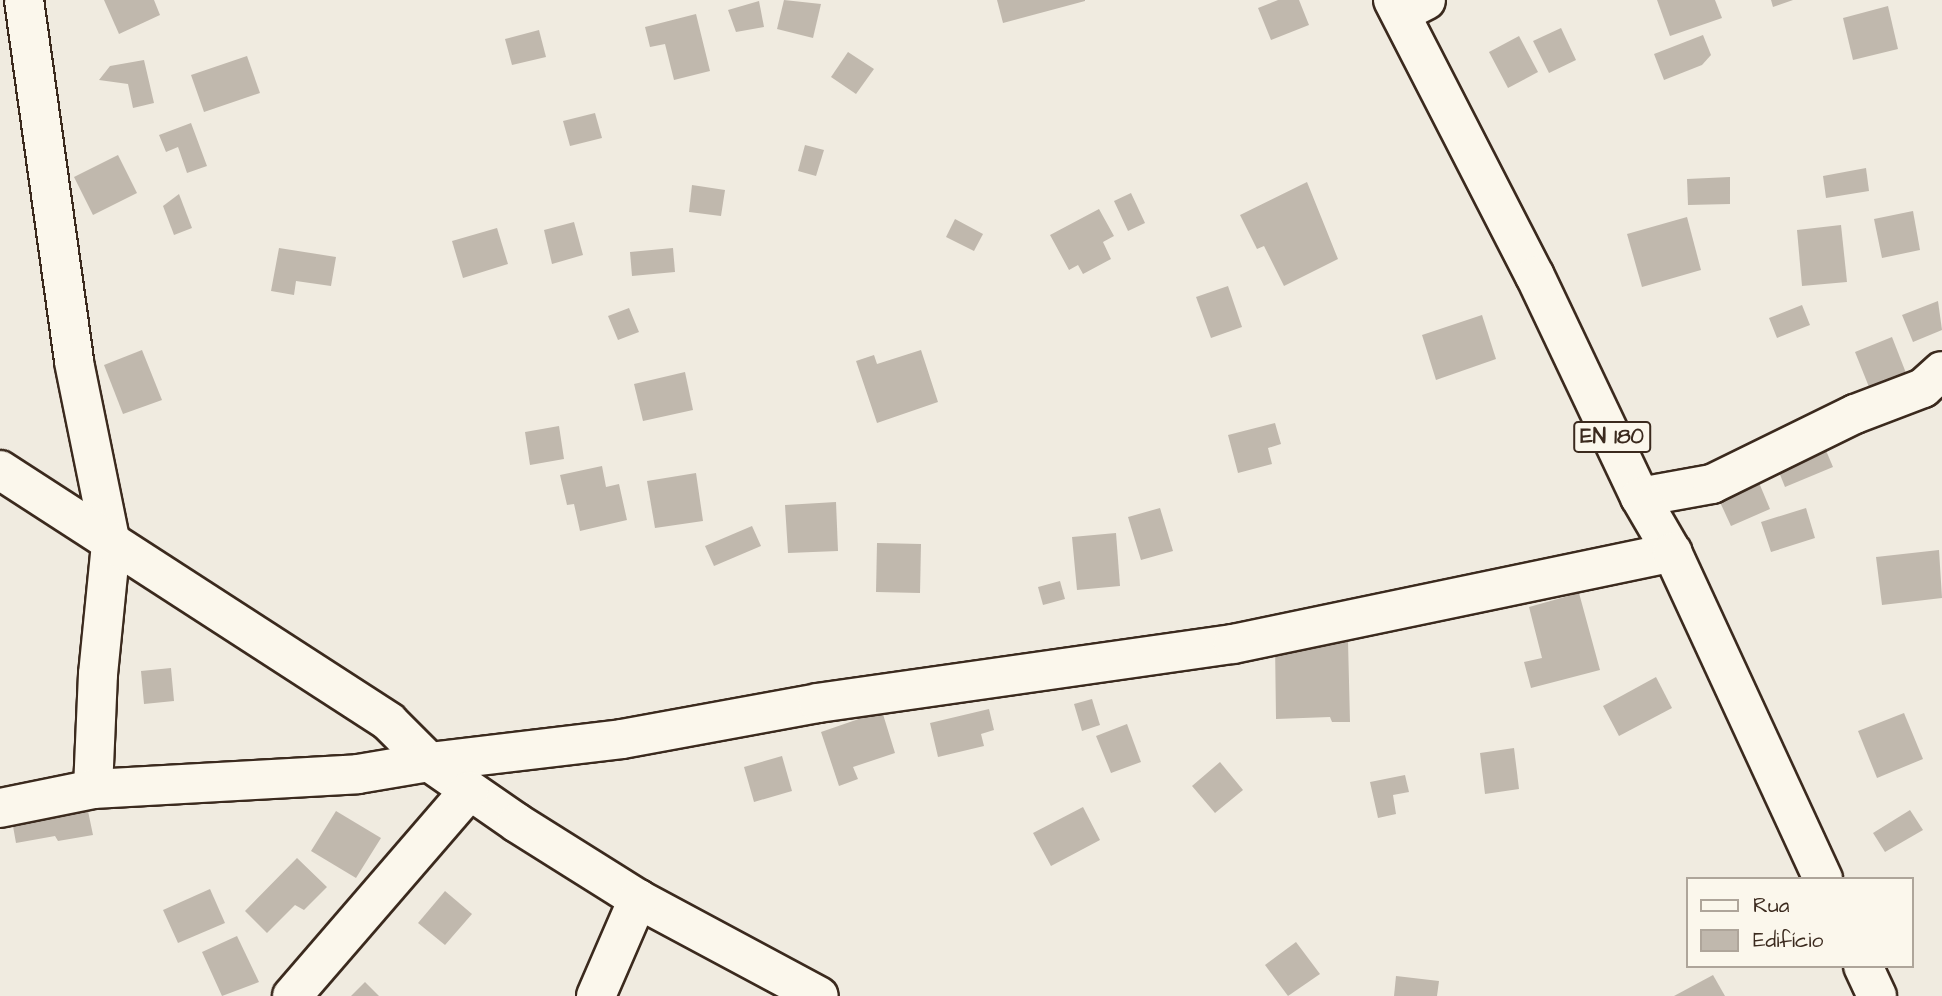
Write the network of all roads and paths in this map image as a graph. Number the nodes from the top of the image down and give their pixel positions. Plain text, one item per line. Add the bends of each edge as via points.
1 (24, 0) edge
2 (1406, 4) edge
3 (1942, 371) edge
4 (0, 470) edge
5 (1640, 497) junction
6 (111, 544) junction
7 (1672, 552) junction
8 (429, 762) junction
9 (93, 789) junction
10 (469, 791) junction
11 (0, 808) edge
12 (1822, 877) edge
13 (638, 899) junction
14 (1864, 968) edge
15 (292, 996) edge
16 (596, 996) edge
17 (819, 996) edge
18 (1877, 996) edge

1 - 6 street via 74,362
2 - 5 street, EN 180
3 - 5 street via 1923,388 1855,414 1712,484
4 - 6 street
5 - 7 street, EN 180
6 - 8 street via 389,722
6 - 9 street via 97,674
7 - 8 street via 1233,644 845,699 622,739
7 - 12 street, EN 180
8 - 9 street via 358,774
8 - 10 street
9 - 11 street
10 - 13 street
10 - 15 street
13 - 16 street
13 - 17 street
14 - 18 street

